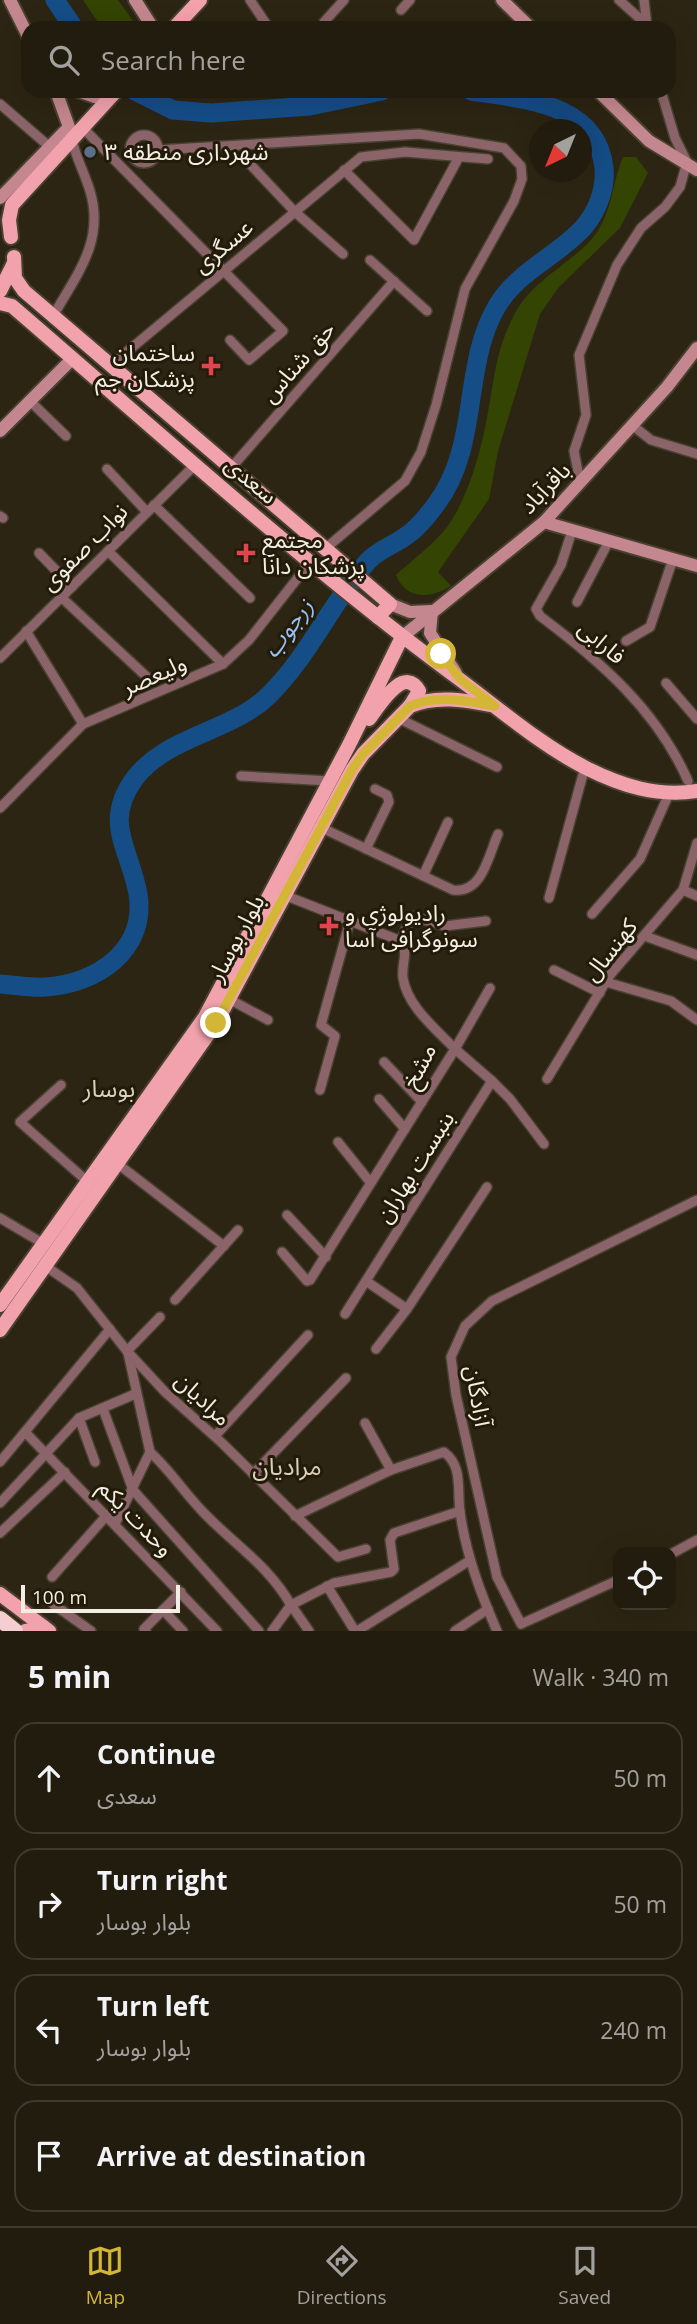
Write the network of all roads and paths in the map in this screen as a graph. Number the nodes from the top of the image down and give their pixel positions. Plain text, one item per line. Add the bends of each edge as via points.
1 (10, 0) edge
2 (135, 0) edge
3 (200, 0) edge
4 (250, 0) edge
5 (344, 0) edge
6 (411, 0) edge
7 (502, 0) edge
8 (620, 0) edge
9 (645, 0) edge
10 (401, 10) dead end
11 (18, 15) junction
12 (21, 21) edge
13 (24, 21) edge
14 (148, 21) edge
15 (180, 21) edge
16 (264, 21) edge
17 (325, 21) edge
18 (524, 21) edge
19 (640, 21) edge
20 (646, 21) edge
21 (59, 98) edge
22 (109, 98) edge
23 (605, 98) edge
24 (663, 98) edge
25 (0, 104) edge
26 (74, 132) junction
27 (51, 148) junction
28 (158, 150) junction
29 (459, 157) junction
30 (134, 159) junction
31 (488, 159) dead end
32 (248, 162) dead end
33 (119, 163) junction
34 (694, 164) edge
35 (344, 170) junction
36 (0, 198) edge
37 (295, 212) junction
38 (0, 219) edge
39 (11, 237) junction
40 (343, 254) dead end
41 (14, 257) junction
42 (370, 260) dead end
43 (224, 271) junction
44 (394, 281) junction
45 (0, 291) edge
46 (0, 303) edge
47 (427, 311) dead end
48 (53, 316) junction
49 (230, 340) dead end
50 (697, 348) edge
51 (73, 358) junction
52 (111, 365) junction
53 (30, 401) junction
54 (632, 425) junction
55 (0, 431) edge
56 (66, 436) dead end
57 (697, 454) edge
58 (196, 464) junction
59 (231, 468) junction
60 (107, 469) dead end
61 (580, 482) junction
62 (150, 509) junction
63 (544, 522) junction
64 (572, 531) junction
65 (609, 541) junction
66 (108, 551) junction
67 (329, 551) junction
68 (39, 553) dead end
69 (673, 559) junction
70 (317, 565) junction
71 (697, 566) edge
72 (72, 587) junction
73 (61, 597) junction
74 (250, 598) dead end
75 (577, 602) dead end
76 (390, 604) junction
77 (432, 611) junction
78 (378, 617) junction
79 (26, 631) junction
80 (402, 637) junction
81 (626, 641) dead end
82 (0, 657) edge
83 (223, 664) junction
84 (148, 678) dead end
85 (460, 679) junction
86 (666, 683) dead end
87 (410, 706) junction
88 (495, 706) junction
89 (398, 718) junction
90 (697, 719) edge
91 (83, 724) junction
92 (349, 745) junction
93 (497, 767) dead end
94 (585, 768) junction
95 (241, 776) dead end
96 (330, 781) junction
97 (692, 786) edge
98 (375, 789) dead end
99 (668, 796) junction
100 (0, 808) edge
101 (448, 822) dead end
102 (320, 827) junction
103 (498, 834) dead end
104 (697, 844) edge
105 (366, 849) junction
106 (423, 876) junction
107 (683, 890) junction
108 (284, 895) junction
109 (697, 896) edge
110 (549, 898) dead end
111 (592, 914) dead end
112 (486, 921) dead end
113 (350, 922) junction
114 (645, 936) junction
115 (401, 941) junction
116 (697, 955) edge
117 (554, 970) dead end
118 (607, 982) junction
119 (490, 988) dead end
120 (600, 993) junction
121 (229, 999) junction
122 (268, 1020) dead end
123 (697, 1020) edge
124 (455, 1049) junction
125 (384, 1062) dead end
126 (547, 1079) dead end
127 (492, 1081) junction
128 (61, 1084) dead end
129 (320, 1090) dead end
130 (379, 1099) dead end
131 (422, 1102) junction
132 (405, 1129) junction
133 (338, 1142) dead end
134 (544, 1144) dead end
135 (118, 1164) junction
136 (89, 1182) junction
137 (370, 1182) junction
138 (487, 1187) dead end
139 (697, 1200) edge
140 (287, 1215) dead end
141 (0, 1218) edge
142 (238, 1230) dead end
143 (44, 1244) junction
144 (223, 1246) junction
145 (282, 1252) dead end
146 (326, 1257) junction
147 (44, 1265) junction
148 (366, 1282) junction
149 (175, 1300) dead end
150 (1, 1301) edge
151 (407, 1309) junction
152 (345, 1314) dead end
153 (160, 1317) dead end
154 (110, 1329) junction
155 (0, 1330) edge
156 (308, 1335) dead end
157 (376, 1349) dead end
158 (128, 1351) junction
159 (346, 1378) dead end
160 (135, 1394) junction
161 (103, 1409) junction
162 (79, 1418) junction
163 (365, 1423) dead end
164 (25, 1432) junction
165 (215, 1436) junction
166 (46, 1452) junction
167 (150, 1452) junction
168 (0, 1462) edge
169 (95, 1462) dead end
170 (391, 1470) junction
171 (65, 1472) junction
172 (253, 1474) junction
173 (133, 1490) junction
174 (0, 1503) edge
175 (460, 1511) junction
176 (107, 1515) junction
177 (295, 1516) junction
178 (115, 1524) junction
179 (0, 1533) edge
180 (697, 1540) edge
181 (366, 1549) dead end
182 (676, 1550) edge
183 (469, 1561) junction
184 (52, 1577) dead end
185 (613, 1582) edge
186 (327, 1586) junction
187 (181, 1592) junction
188 (0, 1594) edge
189 (53, 1604) dead end
190 (291, 1605) junction
191 (488, 1609) junction
192 (163, 1610) junction
193 (0, 1619) edge
194 (46, 1629) edge
195 (94, 1629) edge
196 (15, 1631) edge
197 (25, 1631) edge
198 (146, 1631) edge
199 (183, 1631) edge
200 (217, 1631) edge
201 (259, 1631) edge
202 (273, 1631) edge
203 (309, 1631) edge
204 (356, 1631) edge
205 (454, 1631) edge
206 (497, 1631) edge

1 - 11 main road
2 - 14 main road
3 - 15 main road
4 - 16 street
5 - 17 street
6 - 10 street
7 - 18 main road
8 - 19 street
9 - 20 street
11 - 12 main road
11 - 13 main road
21 - 26 main road
22 - 26 main road
23 - 34 main road via 649,141 670,156
24 - 34 street via 675,138
25 - 27 street
26 - 27 main road
26 - 33 street
26 - 39 main road via 12,205
26 - 48 street via 77,162 90,190 96,228 82,267
27 - 36 main road
28 - 30 street via 149,163
28 - 30 street via 154,139 136,137 130,147
28 - 67 street via 419,134 504,148 521,166 514,201 465,289 421,452 405,481
29 - 31 street
29 - 35 street, عسگری via 405,152 360,157
29 - 35 street via 414,240
30 - 33 street
32 - 37 street
33 - 43 street
34 - 61 street via 617,265 579,355 586,415 574,451
35 - 37 street, عسگری
37 - 40 street
37 - 43 street, عسگری
38 - 39 main road
39 - 41 main road, سعدی
41 - 45 main road
41 - 48 main road, سعدی via 17,283
42 - 44 street
43 - 49 street via 283,331 249,360
43 - 52 street, عسگری
44 - 47 street
44 - 59 street, حق شناس
46 - 51 main road, سعدی via 12,306
48 - 52 main road, سعدی
50 - 54 main road, باقرآباد
51 - 53 main road
51 - 58 main road, سعدی
52 - 59 main road, سعدی
53 - 55 main road
53 - 56 street
54 - 57 street via 651,440
54 - 61 main road, باقرآباد
58 - 62 street, نواب صفوی
58 - 70 main road, سعدی
59 - 67 main road, سعدی
60 - 62 street
61 - 63 main road, باقرآباد
62 - 66 street, نواب صفوی
62 - 74 street
63 - 64 main road
63 - 77 main road, باقرآباد
64 - 65 main road
64 - 97 street, فارابی via 561,565 536,609 601,662 658,726
65 - 69 main road
65 - 75 street
66 - 72 street, نواب صفوی
66 - 83 street
67 - 76 main road, سعدی
68 - 72 street
69 - 71 main road
69 - 81 street via 650,627
70 - 78 main road, سعدی
70 - 83 street, ولیعصر
72 - 73 street, نواب صفوی
73 - 79 street, نواب صفوی
73 - 84 street
76 - 77 main road, سعدی via 410,612
76 - 78 main road
77 - 80 main road, باقرآباد
77 - 85 main road via 430,634
78 - 80 main road, سعدی
79 - 82 street, نواب صفوی
79 - 91 street
80 - 85 main road, سعدی
80 - 92 main road, بلوار بوسار
83 - 91 street, ولیعصر
85 - 88 main road, سعدی
86 - 90 street
87 - 88 main road via 456,699
87 - 89 main road, بلوار بوسار
87 - 92 main road via 419,691 408,681 398,684
88 - 94 main road, سعدی
89 - 93 street
89 - 102 main road, بلوار بوسار via 363,754
91 - 100 street, ولیعصر
92 - 96 main road, بلوار بوسار
94 - 99 main road, سعدی
94 - 110 street
95 - 96 street
96 - 136 main road, بلوار بوسار via 205,1017
97 - 99 main road, سعدی
98 - 105 street via 387,795 389,802
99 - 111 street via 640,859
101 - 106 street
102 - 105 street
102 - 108 main road, بلوار بوسار
103 - 106 street via 469,890 453,890
104 - 107 street, کهنسال
105 - 106 street
107 - 109 street
107 - 114 street, کهنسال
108 - 113 street
108 - 121 main road, بلوار بوسار
112 - 115 street via 445,926 411,916
113 - 115 street
113 - 129 street via 321,1025 335,1036
114 - 116 street
114 - 118 street, کهنسال
115 - 124 street, مشخ via 406,949 402,976 408,997
117 - 120 street
118 - 120 street, کهنسال
118 - 123 street via 671,1001
119 - 124 street
120 - 126 street, کهنسال
121 - 122 street
121 - 135 main road, بلوار بوسار
124 - 127 street
124 - 131 street, مشخ
125 - 131 street
127 - 134 street
127 - 148 street, بنبست بهاران
128 - 136 street via 20,1122
130 - 132 street
131 - 132 street, مشخ
132 - 137 street, مشخ
133 - 137 street
135 - 144 street
135 - 147 main road, بلوار بوسار
136 - 143 main road, بلوار بوسار
137 - 146 street, مشخ
138 - 151 street
139 - 185 street, آزادگان via 492,1301 465,1326 451,1357 497,1577 520,1625
140 - 146 street
141 - 143 street
142 - 144 street
143 - 150 main road, بلوار بوسار
144 - 149 street
145 - 146 street, مشخ via 307,1281
147 - 154 street, مرادیان via 77,1288
147 - 155 main road, بلوار بوسار
148 - 151 street
148 - 152 street, بنبست بهاران
151 - 157 street
153 - 158 street
154 - 158 street, مرادیان
154 - 164 street
156 - 165 street
158 - 160 street
158 - 165 street, مرادیان
159 - 172 street
160 - 161 street
160 - 167 street
161 - 162 street
161 - 173 street
162 - 166 street
162 - 169 street
163 - 170 street
164 - 166 street, وحدت یکم
164 - 168 street
165 - 172 street, مرادیان
166 - 171 street, وحدت یکم
166 - 174 street
167 - 173 street
167 - 190 street via 205,1514 263,1565
170 - 175 street via 444,1452 457,1466
170 - 177 street
171 - 176 street, وحدت یکم
171 - 179 street
172 - 177 street, مرادیان
173 - 178 street
173 - 201 street
175 - 183 street
175 - 186 street via 394,1533 391,1572
176 - 178 street, وحدت یکم
176 - 184 street
177 - 181 street, مرادیان via 340,1559
178 - 187 street, وحدت یکم
180 - 182 street
183 - 191 street
183 - 204 street
186 - 190 street
186 - 204 street
187 - 192 street
187 - 200 street, وحدت یکم
188 - 194 main road
189 - 195 street
190 - 202 street
190 - 203 street
191 - 205 street
191 - 206 street
192 - 198 street
192 - 199 street
193 - 196 highway
194 - 197 main road

